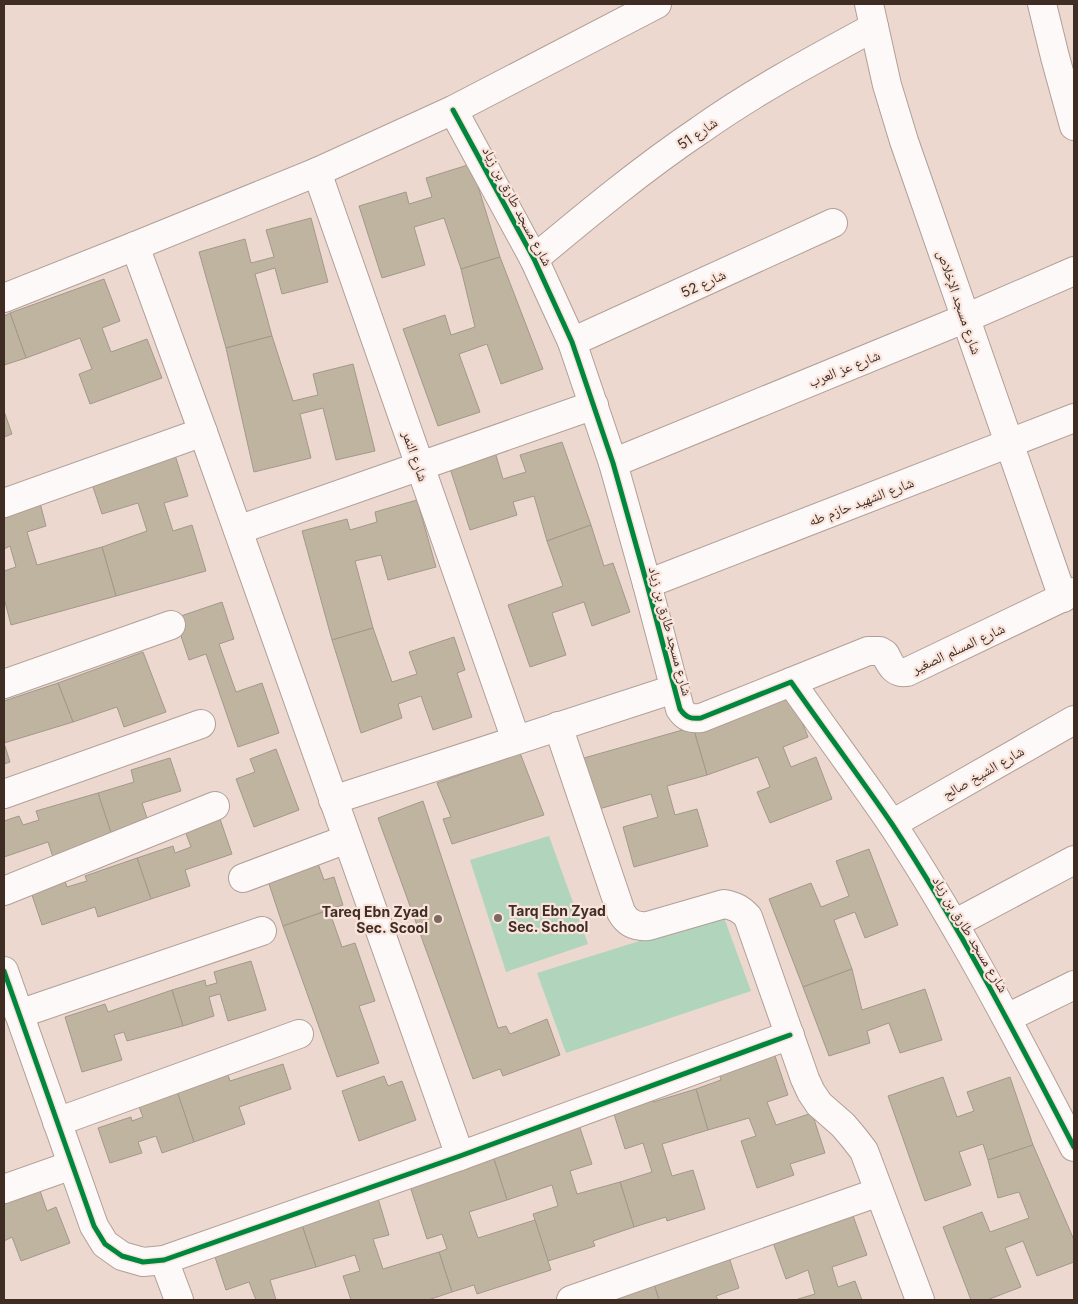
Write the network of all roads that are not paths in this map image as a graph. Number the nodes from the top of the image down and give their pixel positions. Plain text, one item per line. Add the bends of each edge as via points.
1 (657, 4) edge
2 (1042, 4) edge
3 (872, 15) edge
4 (453, 110) junction
5 (1074, 126) edge
6 (317, 172) junction
7 (833, 223) dead end
8 (135, 246) junction
9 (534, 259) junction
10 (1074, 271) edge
11 (4, 298) edge
12 (966, 318) junction
13 (572, 342) junction
14 (594, 405) junction
15 (1074, 418) edge
16 (203, 432) junction
17 (1009, 443) junction
18 (613, 462) junction
19 (419, 466) junction
20 (4, 503) edge
21 (238, 530) junction
22 (647, 584) junction
23 (1069, 595) edge
24 (171, 625) dead end
25 (791, 682) junction
26 (4, 684) edge
27 (674, 688) junction
28 (1074, 720) edge
29 (201, 724) dead end
30 (558, 726) junction
31 (516, 740) junction
32 (4, 794) edge
33 (333, 800) junction
34 (215, 806) dead end
35 (892, 824) junction
36 (347, 839) junction
37 (1074, 860) edge
38 (243, 878) dead end
39 (4, 891) edge
40 (954, 924) junction
41 (262, 931) dead end
42 (4, 970) edge
43 (1074, 985) edge
44 (19, 1014) junction
45 (1007, 1018) junction
46 (299, 1034) dead end
47 (790, 1035) junction
48 (57, 1122) junction
49 (1074, 1147) edge
50 (460, 1156) junction
51 (72, 1165) junction
52 (4, 1189) edge
53 (879, 1192) junction
54 (164, 1260) junction
55 (179, 1300) edge
56 (571, 1300) edge
57 (920, 1300) edge

1 - 4 street
2 - 5 street
3 - 9 street, شارع 51 via 786,76 700,130
3 - 12 street, شارع مسجد الإخلاص via 901,132
4 - 6 street
4 - 9 street, شارع مسجد طارق بن زياد
6 - 8 street
6 - 19 street, شارع النمر
7 - 13 street, شارع 52
8 - 11 street
8 - 16 street
9 - 13 street, شارع مسجد طارق بن زياد
10 - 12 street, شارع عز العرب
12 - 17 street, شارع مسجد الإخلاص
12 - 18 street, شارع عز العرب
13 - 14 street, شارع مسجد طارق بن زياد
14 - 18 street, شارع مسجد طارق بن زياد
14 - 19 street
15 - 17 street, شارع الشهيد حازم طه
16 - 20 street
16 - 21 street
17 - 22 street, شارع الشهيد حازم طه
17 - 23 street, شارع مسجد الإخلاص
18 - 22 street, شارع مسجد طارق بن زياد
19 - 21 street
19 - 31 street, شارع النمر
21 - 33 street
22 - 27 street, شارع مسجد طارق بن زياد
23 - 25 street, شارع المسلم الصغير via 908,672 893,669 885,654 874,651
24 - 26 street
25 - 27 street, شارع مسجد طارق بن زياد via 693,719 680,709
25 - 35 street, شارع مسجد طارق بن زياد
27 - 30 street
28 - 35 street, شارع الشيخ صالح
29 - 32 street
30 - 31 street
30 - 47 street via 625,919 640,927 724,904 742,909 748,917
31 - 33 street
33 - 36 street
34 - 39 street
35 - 40 street, شارع مسجد طارق بن زياد
36 - 38 street
36 - 50 street
37 - 40 street
40 - 45 street, شارع مسجد طارق بن زياد
41 - 44 street
42 - 44 street
43 - 45 street
44 - 48 street
45 - 49 street, شارع مسجد طارق بن زياد
46 - 48 street
47 - 50 street
47 - 53 street via 811,1092 864,1151
48 - 51 street
50 - 54 street
51 - 52 street
51 - 54 street via 94,1226 106,1244 122,1256 143,1262
53 - 56 street
53 - 57 street
54 - 55 street

